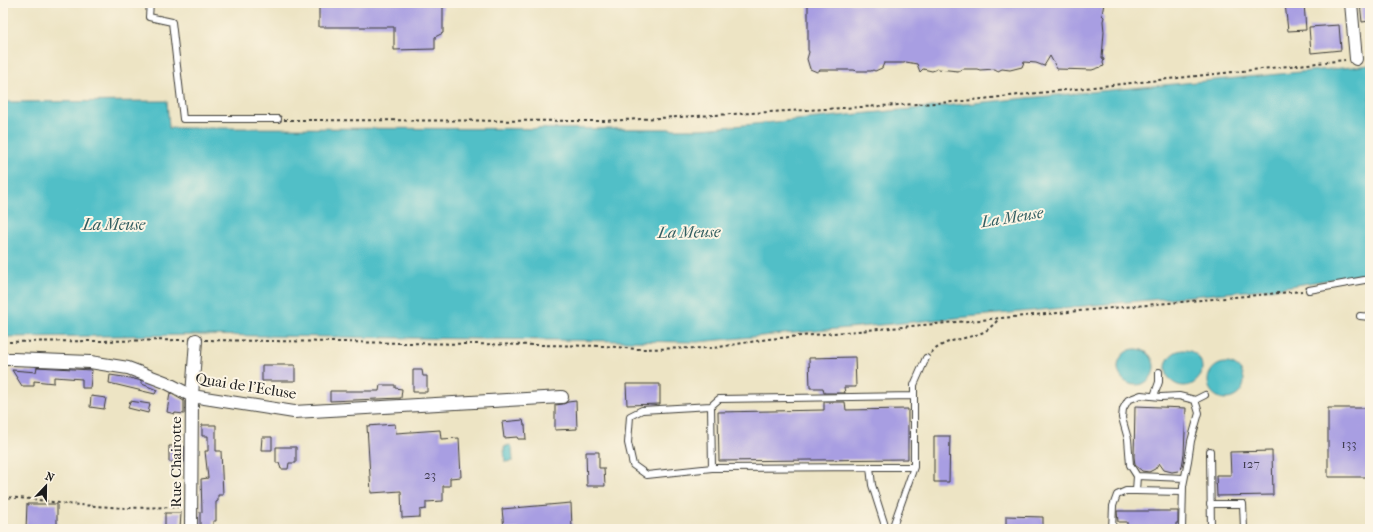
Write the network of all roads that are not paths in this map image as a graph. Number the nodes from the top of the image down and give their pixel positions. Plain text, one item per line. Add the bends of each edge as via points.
1 (150, 3) edge
2 (1351, 3) edge
3 (1356, 59) road end
4 (278, 120) road end
5 (1370, 279) edge
6 (1309, 290) road end
7 (1360, 316) dead end
8 (1370, 317) edge
9 (196, 340) road end
10 (926, 358) road end
11 (3, 359) edge
12 (1159, 372) dead end
13 (1205, 395) dead end
14 (192, 396) junction
15 (562, 396) dead end
16 (914, 396) junction
17 (1154, 396) junction
18 (1195, 400) junction
19 (711, 406) junction
20 (1210, 451) dead end
21 (914, 466) junction
22 (870, 467) junction
23 (712, 468) junction
24 (1137, 476) junction
25 (1184, 478) junction
26 (1136, 491) junction
27 (1182, 492) junction
28 (1210, 504) junction
29 (192, 529) edge
30 (886, 529) edge
31 (892, 529) edge
32 (1112, 529) edge
33 (1182, 529) edge
34 (1210, 529) edge
35 (1244, 529) edge

1 - 4 lane via 150,17 172,22 183,119
2 - 3 street
5 - 6 lane
7 - 8 lane
9 - 14 street, Rue Chairotte
10 - 16 lane via 914,385
11 - 14 street, Quai de l'Ecluse via 90,362 128,368 165,382
12 - 17 lane via 1159,382
13 - 18 lane
14 - 15 street, Quai de l'Ecluse via 294,412
14 - 29 street, Rue Chairotte
16 - 19 lane via 719,399
16 - 21 lane
17 - 18 lane via 1179,396
17 - 24 lane via 1141,395 1128,400 1123,409 1122,418 1128,439 1130,465
18 - 25 lane via 1199,413
19 - 23 lane
19 - 23 lane via 642,410 630,416 628,444 633,465 647,475
20 - 28 lane
21 - 22 lane
21 - 31 lane
22 - 23 lane
22 - 30 lane via 874,491
24 - 25 lane
24 - 26 lane
25 - 27 lane
26 - 27 lane
26 - 32 lane via 1126,491 1117,495 1113,506
27 - 33 lane
28 - 34 lane
28 - 35 lane via 1243,504

